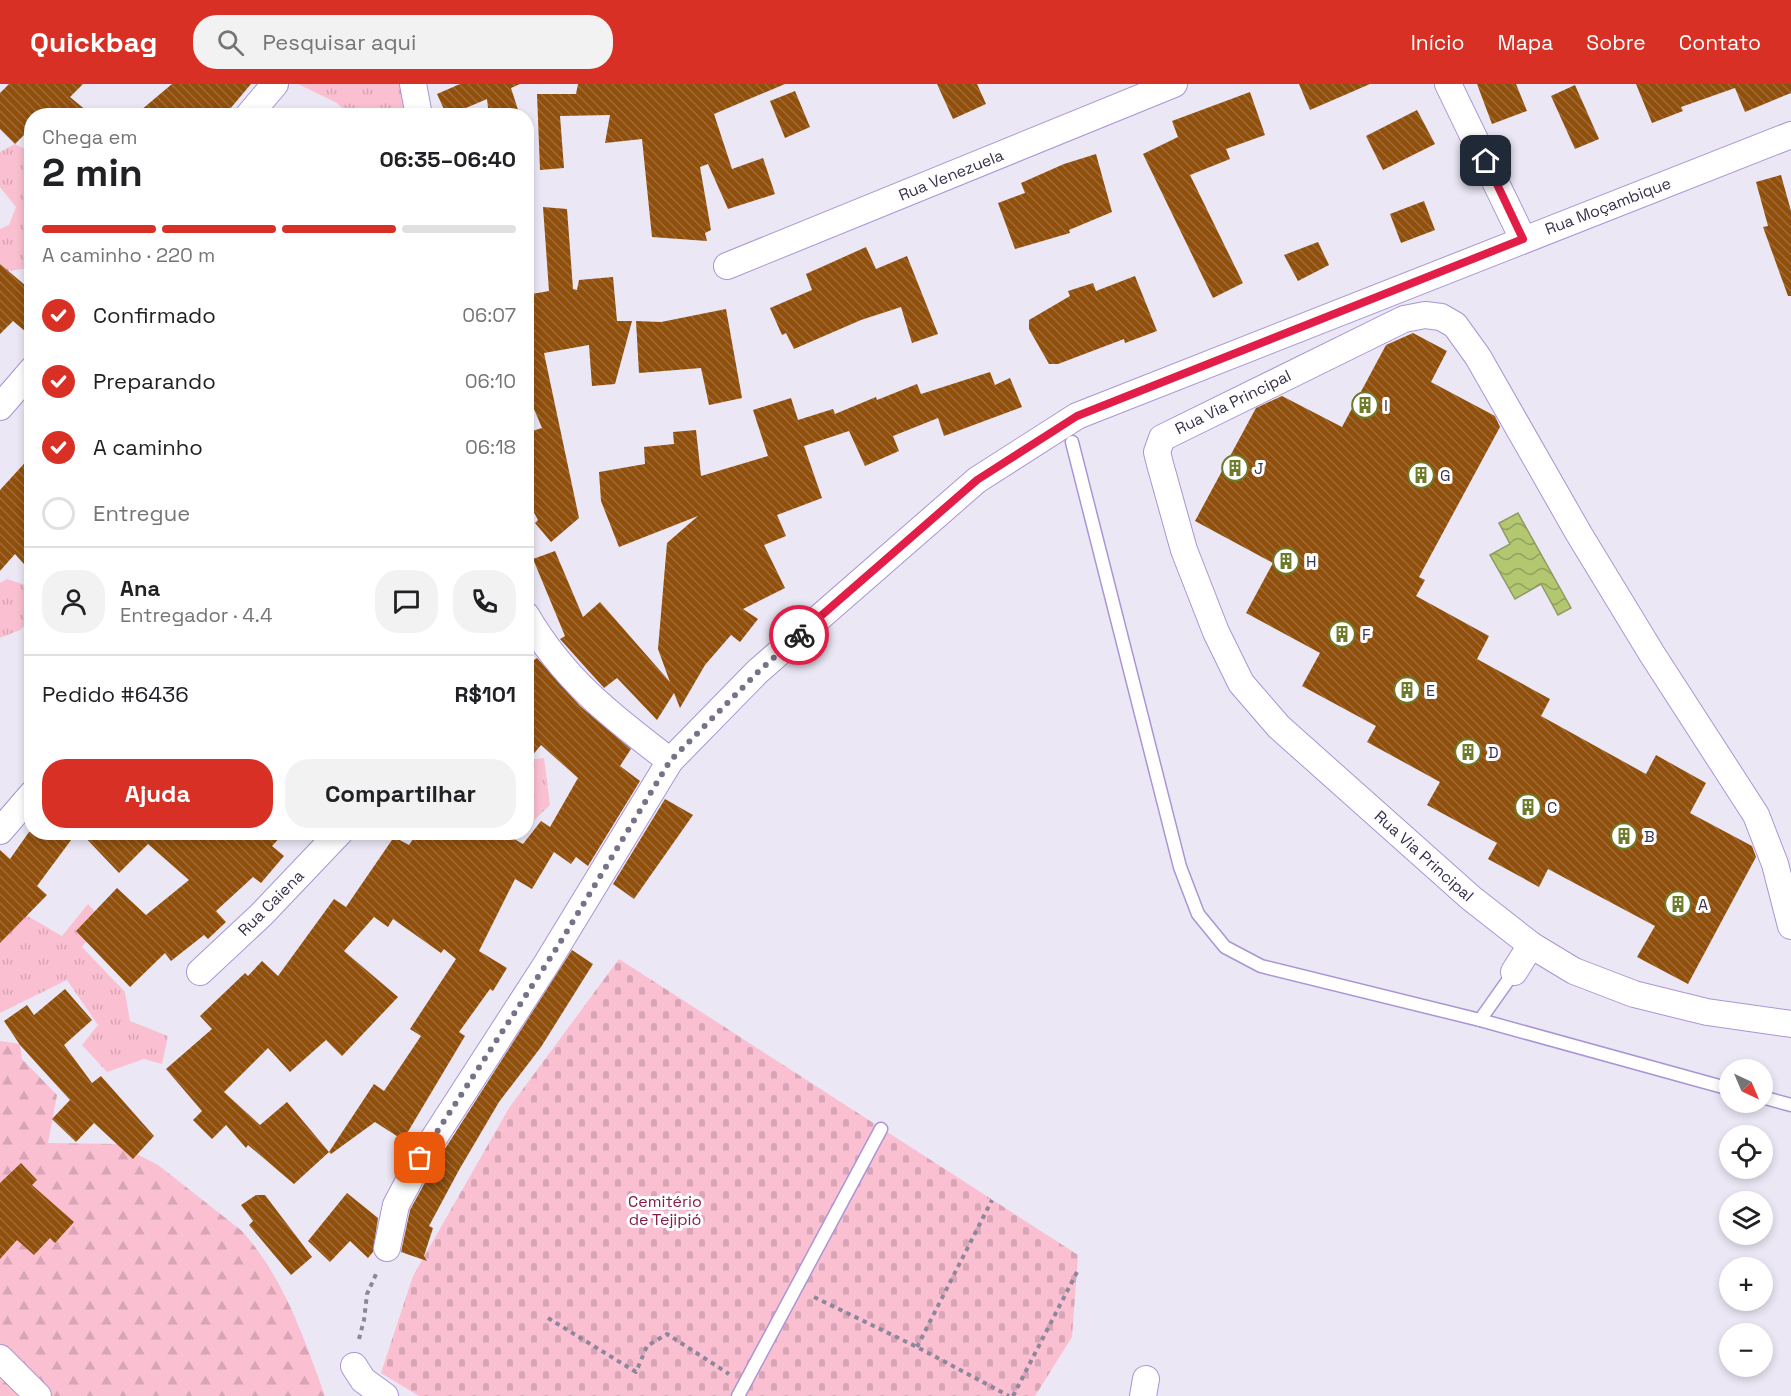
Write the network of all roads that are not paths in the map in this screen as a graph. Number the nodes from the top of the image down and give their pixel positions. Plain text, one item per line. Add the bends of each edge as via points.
1 (274, 84) edge
2 (413, 84) edge
3 (1174, 84) edge
4 (1448, 84) edge
5 (254, 108) edge
6 (418, 108) edge
7 (1791, 135) edge
8 (1523, 239) junction
9 (727, 266) dead end
10 (24, 379) edge
11 (0, 407) edge
12 (1077, 416) junction
13 (1072, 442) joint
14 (534, 628) edge
15 (670, 761) junction
16 (24, 803) edge
17 (0, 831) edge
18 (332, 840) edge
19 (1791, 926) edge
20 (1531, 945) junction
21 (200, 972) dead end
22 (1514, 972) joint
23 (1480, 1020) junction
24 (1791, 1024) edge
25 (1719, 1086) edge
26 (1773, 1100) edge
27 (1791, 1105) edge
28 (881, 1129) dead end
29 (387, 1248) road end
30 (0, 1358) edge
31 (354, 1366) road end
32 (38, 1396) edge
33 (385, 1396) edge
34 (738, 1396) edge

1 - 5 street
2 - 6 street
3 - 9 street, Rua Venezuela
4 - 8 street
7 - 8 street, Rua Moçambique
8 - 12 street, Rua Moçambique
10 - 11 street
12 - 13 street
12 - 15 street, Rua Moçambique via 968,488 758,672
13 - 23 lane via 1180,867 1198,914 1225,947 1261,966
14 - 15 street via 569,677 601,709
15 - 29 street, Rua Moçambique via 578,914 420,1158 396,1205
16 - 17 street
18 - 21 street, Rua Caiena
19 - 20 street, Rua Via Principal via 1775,864 1756,815 1579,534 1478,357 1455,325 1441,317 1425,315 1404,319 1176,429 1162,438 1157,452 1184,550 1241,683 1279,727 1471,898
20 - 22 street
20 - 24 street, Rua Via Principal via 1574,971 1634,994 1707,1012
22 - 23 lane
23 - 25 lane
26 - 27 lane
28 - 34 lane
30 - 32 street
31 - 33 street via 363,1380

